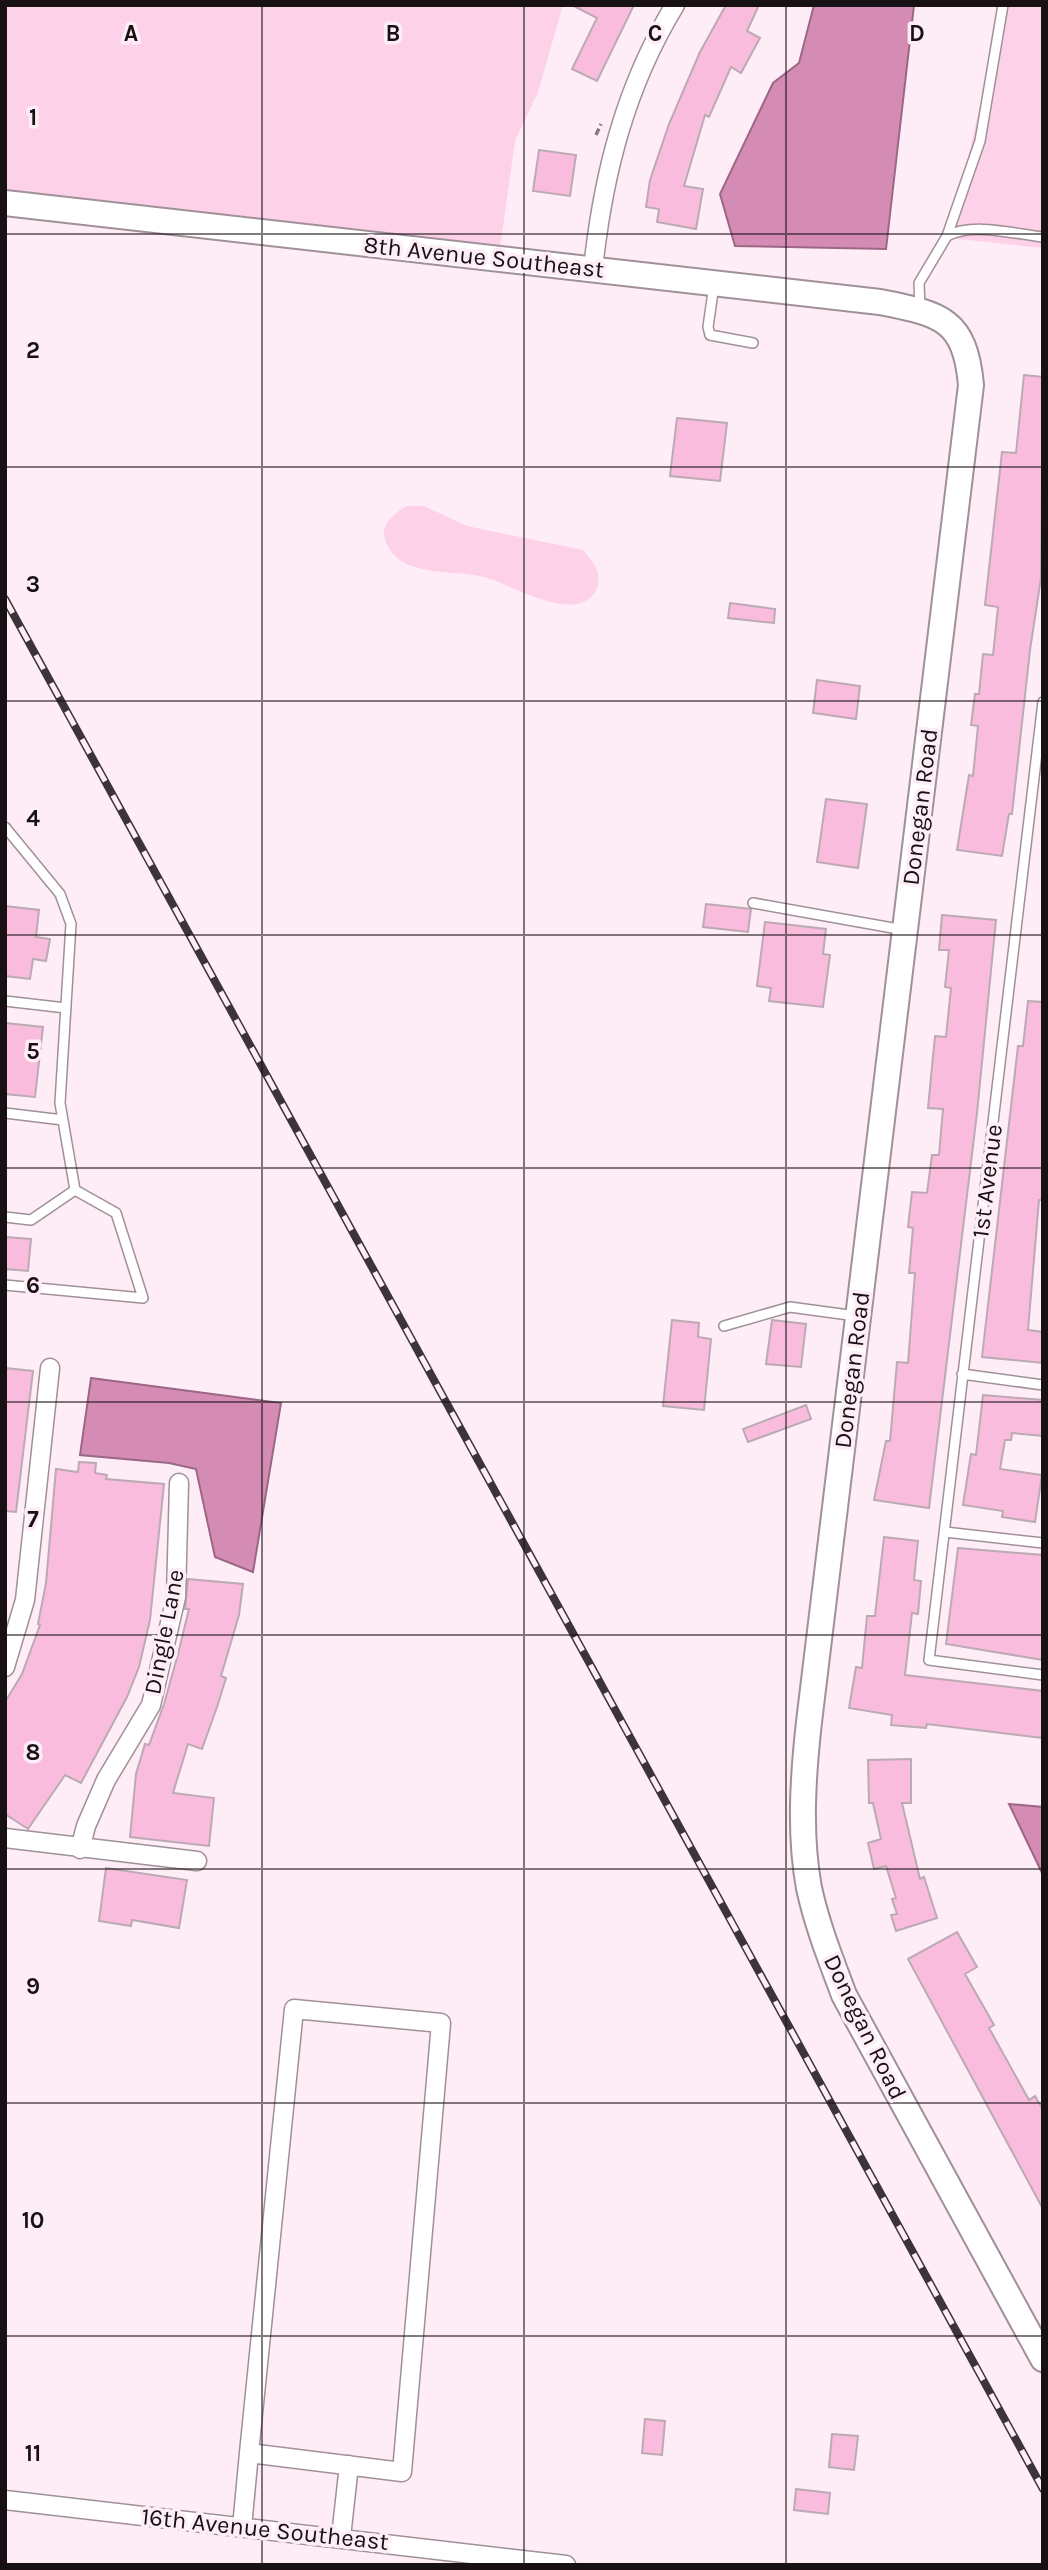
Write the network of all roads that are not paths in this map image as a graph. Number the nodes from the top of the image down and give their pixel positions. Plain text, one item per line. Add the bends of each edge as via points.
1 (675, 5) edge
2 (1003, 5) edge
3 (5, 203) edge
4 (947, 236) junction
5 (1043, 237) edge
6 (593, 269) junction
7 (714, 283) junction
8 (920, 310) junction
9 (956, 332) joint
10 (753, 343) dead end
11 (1043, 702) edge
12 (5, 827) edge
13 (753, 903) dead end
14 (906, 930) junction
15 (5, 1002) edge
16 (66, 1008) junction
17 (5, 1113) edge
18 (63, 1120) junction
19 (75, 1190) junction
20 (5, 1217) edge
21 (5, 1284) edge
22 (858, 1317) junction
23 (724, 1326) dead end
24 (50, 1368) dead end
25 (962, 1374) junction
26 (1043, 1385) edge
27 (179, 1483) dead end
28 (945, 1532) junction
29 (1043, 1543) edge
30 (5, 1667) edge
31 (1043, 1675) edge
32 (5, 1838) edge
33 (80, 1849) junction
34 (197, 1861) dead end
35 (1043, 2359) edge
36 (249, 2453) junction
37 (349, 2465) junction
38 (5, 2500) edge
39 (242, 2527) junction
40 (341, 2538) junction
41 (566, 2565) edge

1 - 6 street via 635,85 611,151
2 - 4 lane via 980,141
3 - 6 street, 8th Avenue Southeast
4 - 5 lane via 958,230 984,230
4 - 8 lane via 919,283
6 - 7 street, 8th Avenue Southeast
7 - 8 street, 8th Avenue Southeast
7 - 10 lane via 710,335
8 - 9 street, 8th Avenue Southeast
9 - 14 street, Donegan Road via 968,354 971,385
11 - 25 lane, 1st Avenue
12 - 16 lane via 60,894 71,924
13 - 14 lane
14 - 22 street, Donegan Road
15 - 16 lane
16 - 18 lane
17 - 18 lane
18 - 19 lane
19 - 20 lane via 32,1220
19 - 21 lane via 116,1213 143,1298
22 - 23 lane via 790,1307
22 - 35 street, Donegan Road via 804,1771 809,1887 844,1994
24 - 30 street via 25,1600
25 - 26 lane
25 - 28 lane, 1st Avenue
27 - 33 street, Dingle Lane via 176,1597 162,1666 151,1704 95,1803
28 - 29 lane
28 - 31 lane, 1st Avenue via 929,1660
32 - 33 street
33 - 34 street
36 - 37 street
36 - 37 street via 294,2009 441,2022 401,2472
36 - 39 street
37 - 40 street
38 - 39 street, 16th Avenue Southeast
39 - 40 street, 16th Avenue Southeast
40 - 41 street, 16th Avenue Southeast

